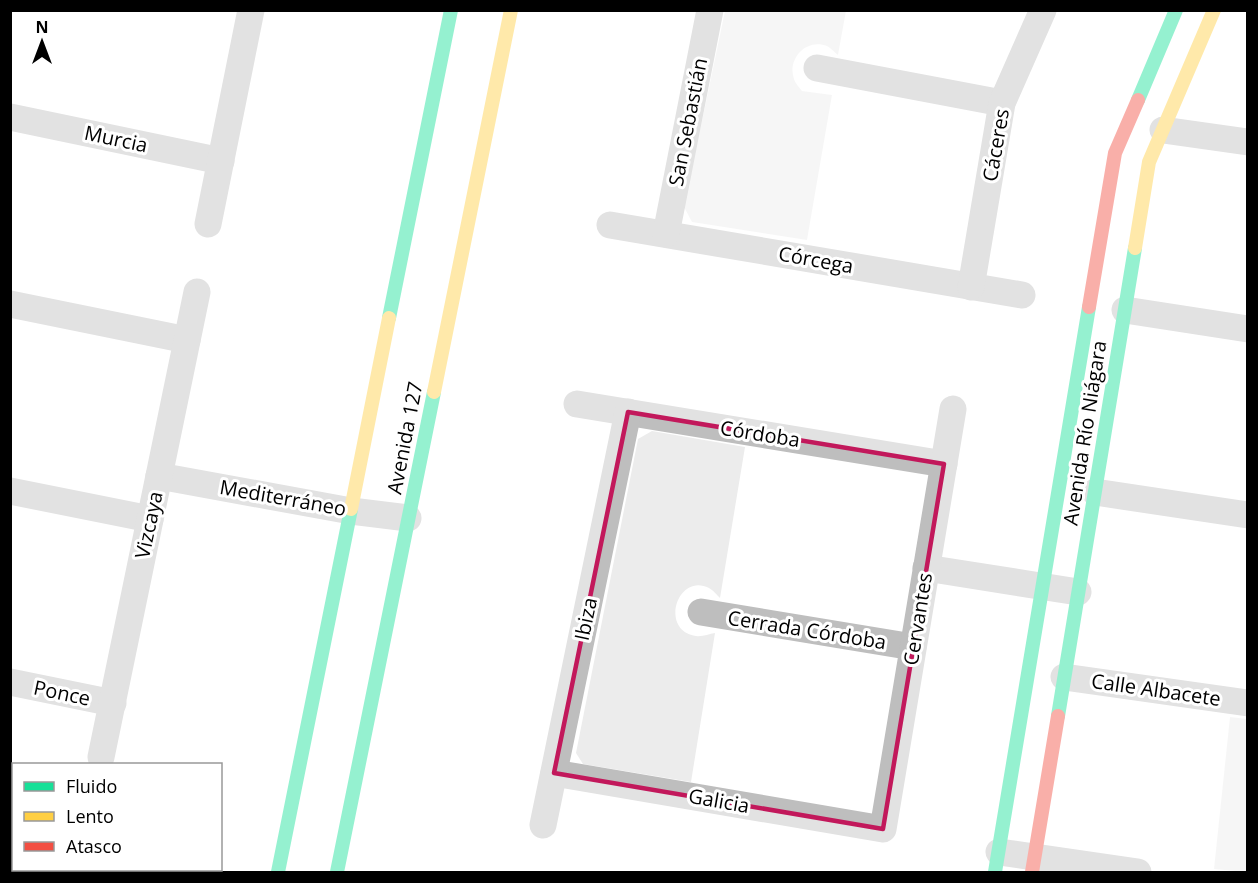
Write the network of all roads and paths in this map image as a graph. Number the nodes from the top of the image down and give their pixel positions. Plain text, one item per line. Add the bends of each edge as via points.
1 (251, 10) edge
2 (452, 10) edge
3 (511, 10) edge
4 (710, 10) edge
5 (1043, 10) edge
6 (1176, 10) edge
7 (1214, 10) edge
8 (817, 68) dead end
9 (1002, 103) junction
10 (10, 117) edge
11 (1163, 130) junction
12 (1248, 142) edge
13 (220, 161) junction
14 (208, 224) dead end
15 (610, 225) dead end
16 (666, 234) junction
17 (971, 287) junction
18 (197, 292) dead end
19 (1022, 295) dead end
20 (10, 304) edge
21 (1125, 310) junction
22 (1248, 329) edge
23 (187, 340) junction
24 (577, 404) dead end
25 (953, 409) dead end
26 (628, 412) junction
27 (944, 464) junction
28 (159, 476) junction
29 (10, 491) edge
30 (1095, 492) junction
31 (351, 511) junction
32 (1248, 515) edge
33 (408, 518) junction
34 (150, 519) junction
35 (926, 568) junction
36 (1043, 586) junction
37 (1078, 592) junction
38 (701, 612) dead end
39 (913, 647) junction
40 (1064, 677) junction
41 (10, 682) edge
42 (112, 703) junction
43 (1248, 703) edge
44 (101, 757) dead end
45 (554, 773) junction
46 (543, 825) dead end
47 (883, 829) joint
48 (997, 862) edge
49 (1033, 865) edge
50 (278, 873) edge
51 (337, 873) edge
52 (1138, 873) edge

1 - 13 street
2 - 31 main road, Avenida 127
3 - 33 main road, Avenida 127
4 - 16 street, San Sebastián
5 - 9 street, Cáceres
6 - 36 main road, Avenida Río Niágara via 1115,153
7 - 11 main road, Avenida Río Niágara
8 - 9 street
9 - 17 street, Cáceres
10 - 13 street, Murcia
11 - 12 street
11 - 21 main road, Avenida Río Niágara via 1149,162
13 - 14 street
15 - 16 street, Córcega
16 - 17 street, Córcega
17 - 19 street, Córcega
18 - 23 street, Vizcaya
20 - 23 street
21 - 22 street
21 - 30 main road, Avenida Río Niágara
23 - 28 street, Vizcaya
24 - 26 street, Córdoba
25 - 27 street, Cervantes
26 - 27 street, Córdoba
26 - 45 street, Ibiza
27 - 35 street, Cervantes
28 - 31 street, Mediterráneo
28 - 34 street, Vizcaya
29 - 34 street
30 - 32 street
30 - 37 main road, Avenida Río Niágara
31 - 33 street, Mediterráneo
31 - 50 main road, Avenida 127
33 - 51 main road, Avenida 127
34 - 42 street, Vizcaya
35 - 36 street
35 - 39 street, Cervantes
36 - 37 street
36 - 48 main road, Avenida Río Niágara
37 - 40 main road, Avenida Río Niágara
38 - 39 street, Cerrada Córdoba
39 - 47 street, Cervantes
40 - 43 street, Calle Albacete
40 - 49 main road, Avenida Río Niágara
41 - 42 street, Ponce
42 - 44 street, Vizcaya
45 - 46 street, Ibiza
45 - 47 street, Galicia
48 - 49 street
49 - 52 street

